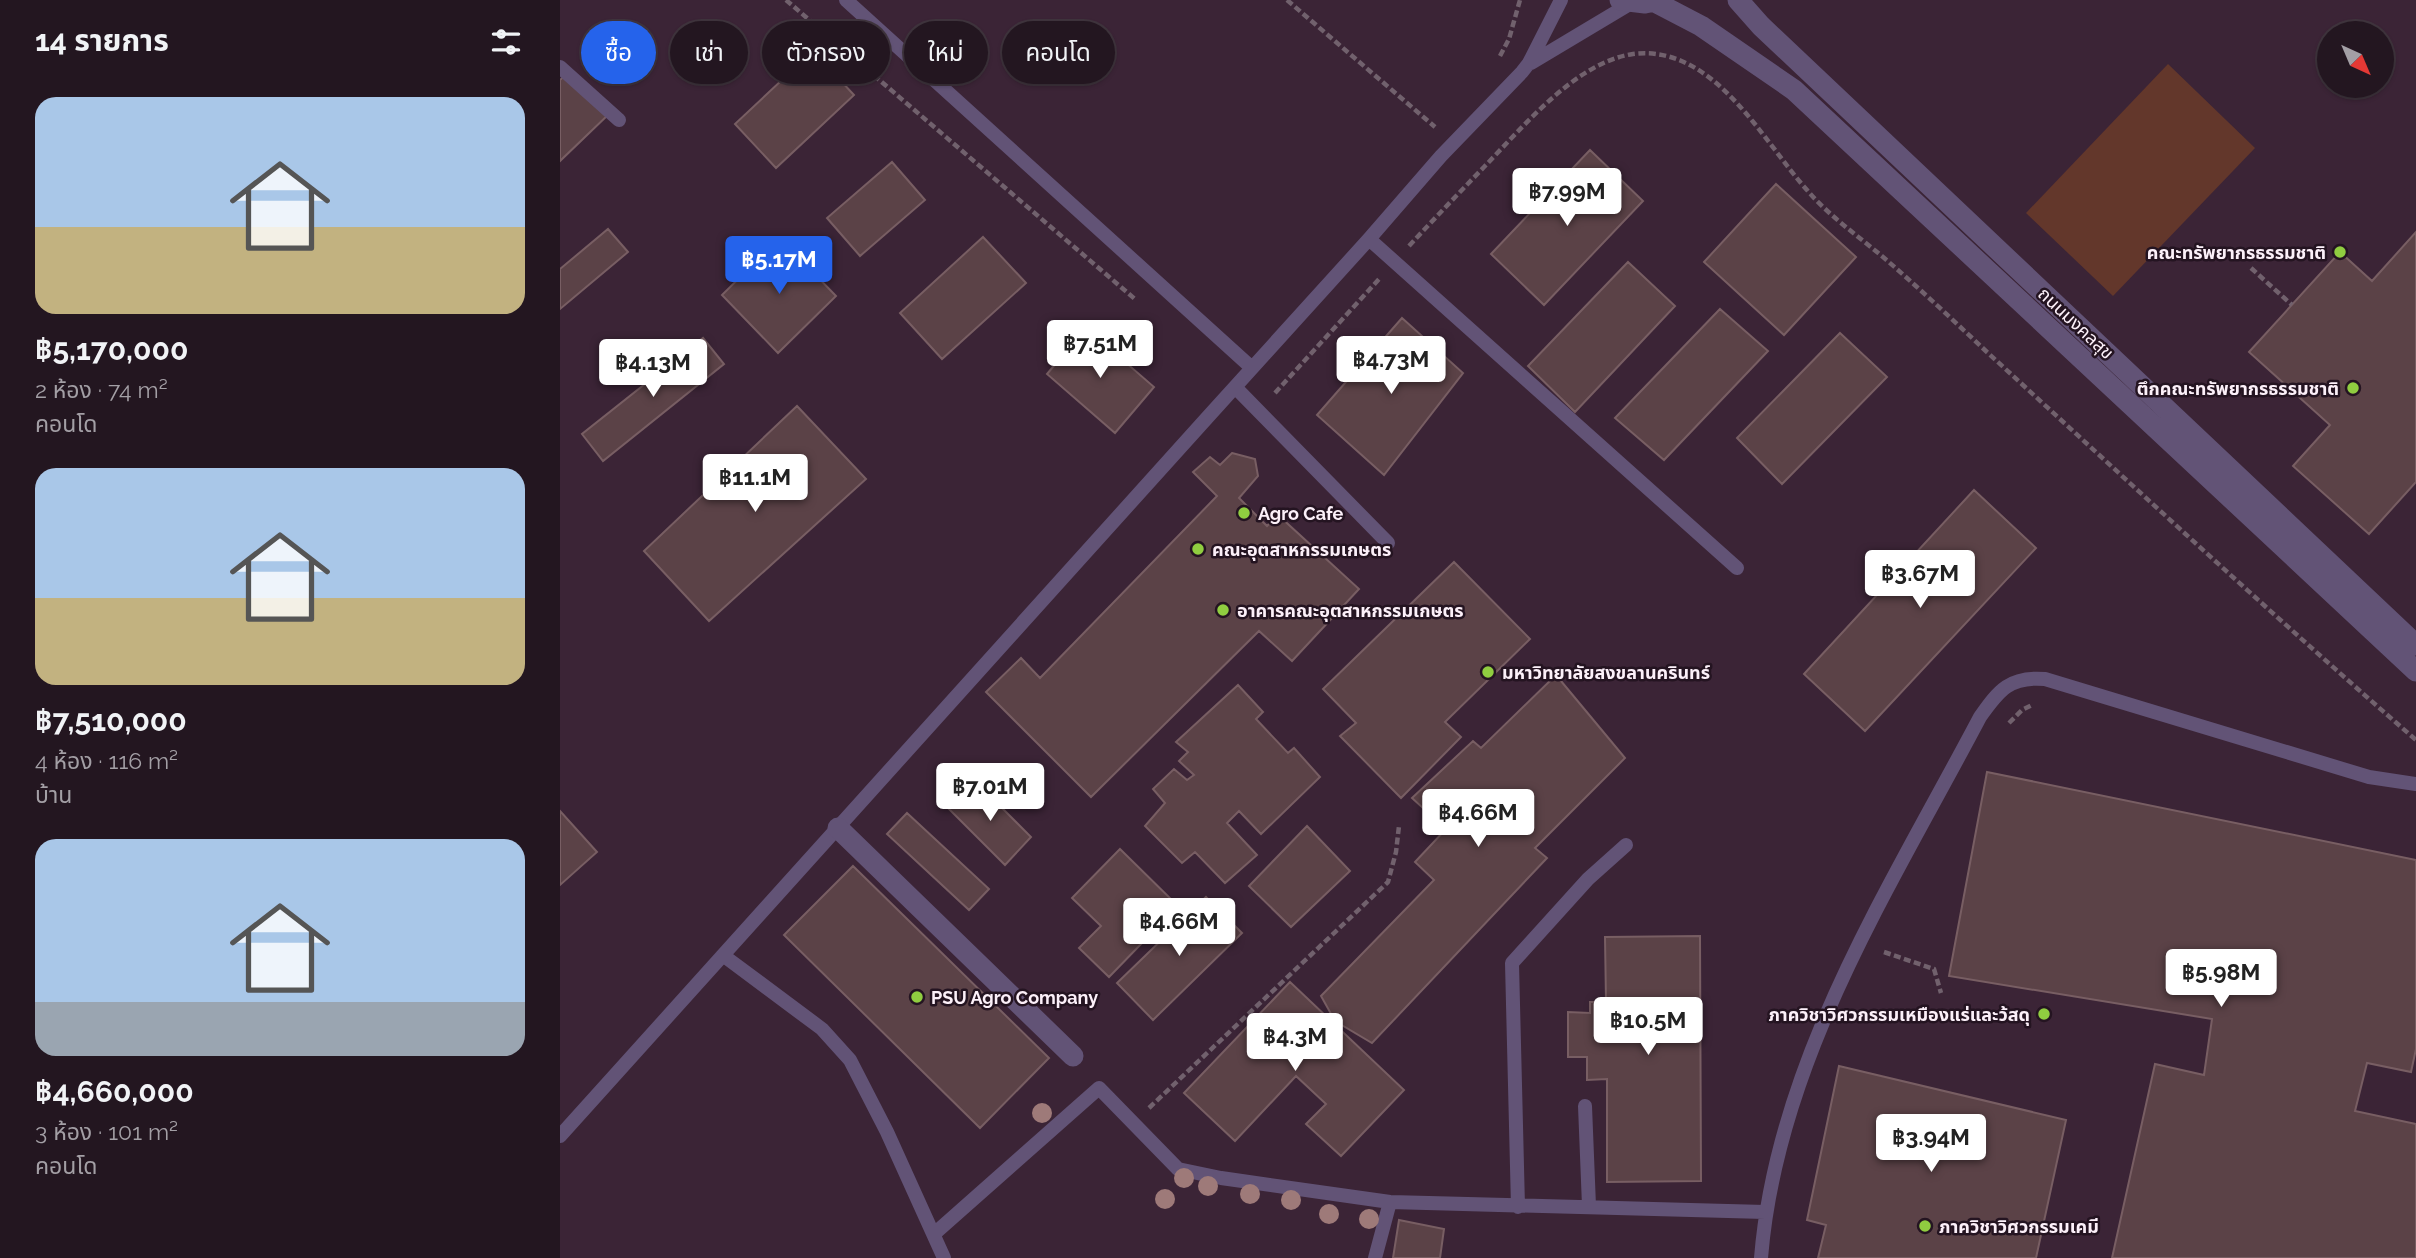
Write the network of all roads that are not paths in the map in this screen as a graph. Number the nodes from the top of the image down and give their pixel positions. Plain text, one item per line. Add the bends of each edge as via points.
1 (846, 0) edge
2 (1561, 0) edge
3 (1738, 0) edge
4 (1641, 1) edge
5 (1530, 63) junction
6 (560, 67) edge
7 (619, 120) dead end
8 (1369, 239) junction
9 (1252, 368) junction
10 (1235, 387) junction
11 (1388, 543) dead end
12 (1737, 568) dead end
13 (2416, 645) edge
14 (2416, 671) edge
15 (2416, 785) edge
16 (838, 828) junction
17 (1626, 845) dead end
18 (724, 956) junction
19 (1073, 1056) dead end
20 (1585, 1106) dead end
21 (560, 1136) edge
22 (1390, 1202) junction
23 (1589, 1206) junction
24 (1518, 1207) junction
25 (1765, 1212) junction
26 (934, 1234) junction
27 (944, 1258) edge
28 (1375, 1258) edge
29 (1761, 1258) edge

1 - 9 lane
2 - 5 lane
3 - 13 street, ถนนมงคลสุข
4 - 5 lane
4 - 14 street, ถนนมงคลสุข via 1701,26 1794,90
5 - 8 lane
6 - 7 lane
8 - 9 lane
8 - 12 lane
9 - 10 lane
10 - 11 lane
10 - 16 lane
15 - 25 lane via 2369,777 2045,679 2025,678 2007,685 1980,718 1843,975 1783,1130
16 - 18 lane
16 - 19 street
17 - 24 lane via 1512,962
18 - 21 lane
18 - 26 lane via 822,1029 850,1060
20 - 23 lane
22 - 24 lane
22 - 26 lane via 1178,1170 1099,1088
22 - 28 lane
23 - 24 lane
23 - 25 lane
25 - 29 lane
26 - 27 lane

